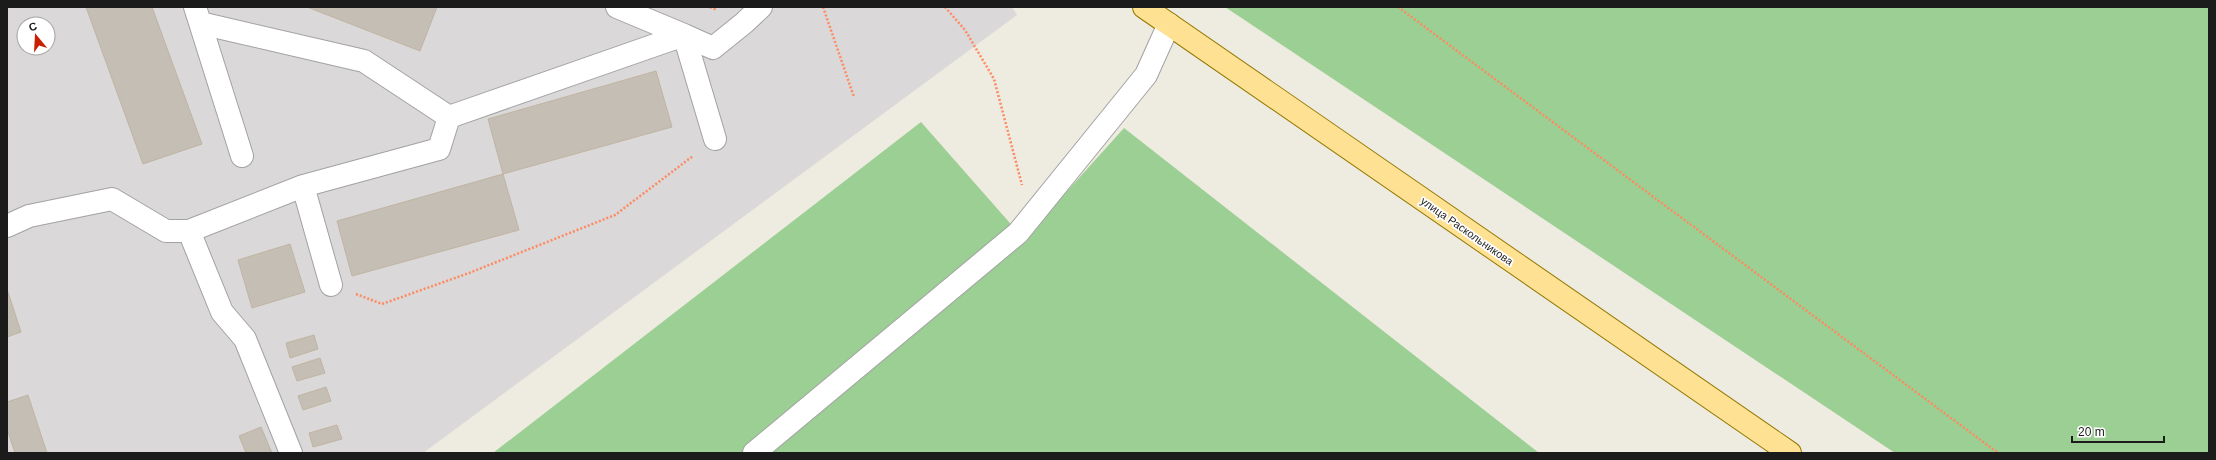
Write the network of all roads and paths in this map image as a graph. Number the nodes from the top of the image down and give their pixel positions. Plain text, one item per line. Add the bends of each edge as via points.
1 (617, 7) edge
2 (761, 7) edge
3 (823, 7) edge
4 (945, 7) edge
5 (1144, 7) edge
6 (1398, 7) edge
7 (197, 15) edge
8 (1169, 24) junction
9 (684, 34) junction
10 (854, 97) dead end
11 (449, 117) junction
12 (715, 139) joint
13 (242, 156) dead end
14 (303, 186) junction
15 (1032, 216) junction
16 (7, 226) edge
17 (189, 231) junction
18 (331, 285) joint
19 (291, 453) edge
20 (754, 453) edge
21 (1790, 453) edge
22 (1998, 453) edge

1 - 9 lane
2 - 9 lane via 713,48
3 - 10 path
4 - 15 path via 965,30 994,79
5 - 8 main road, улица Раскольникова
6 - 22 path
7 - 11 lane via 364,61
7 - 13 lane
8 - 15 lane via 1146,75
8 - 21 main road, улица Раскольникова
9 - 11 lane
9 - 12 lane
11 - 14 lane via 439,149
12 - 18 path via 615,215 469,273 382,304
14 - 17 lane
14 - 18 lane
15 - 20 lane via 1018,234
16 - 17 lane via 29,216 112,199 166,231
17 - 19 lane via 222,312 245,339

